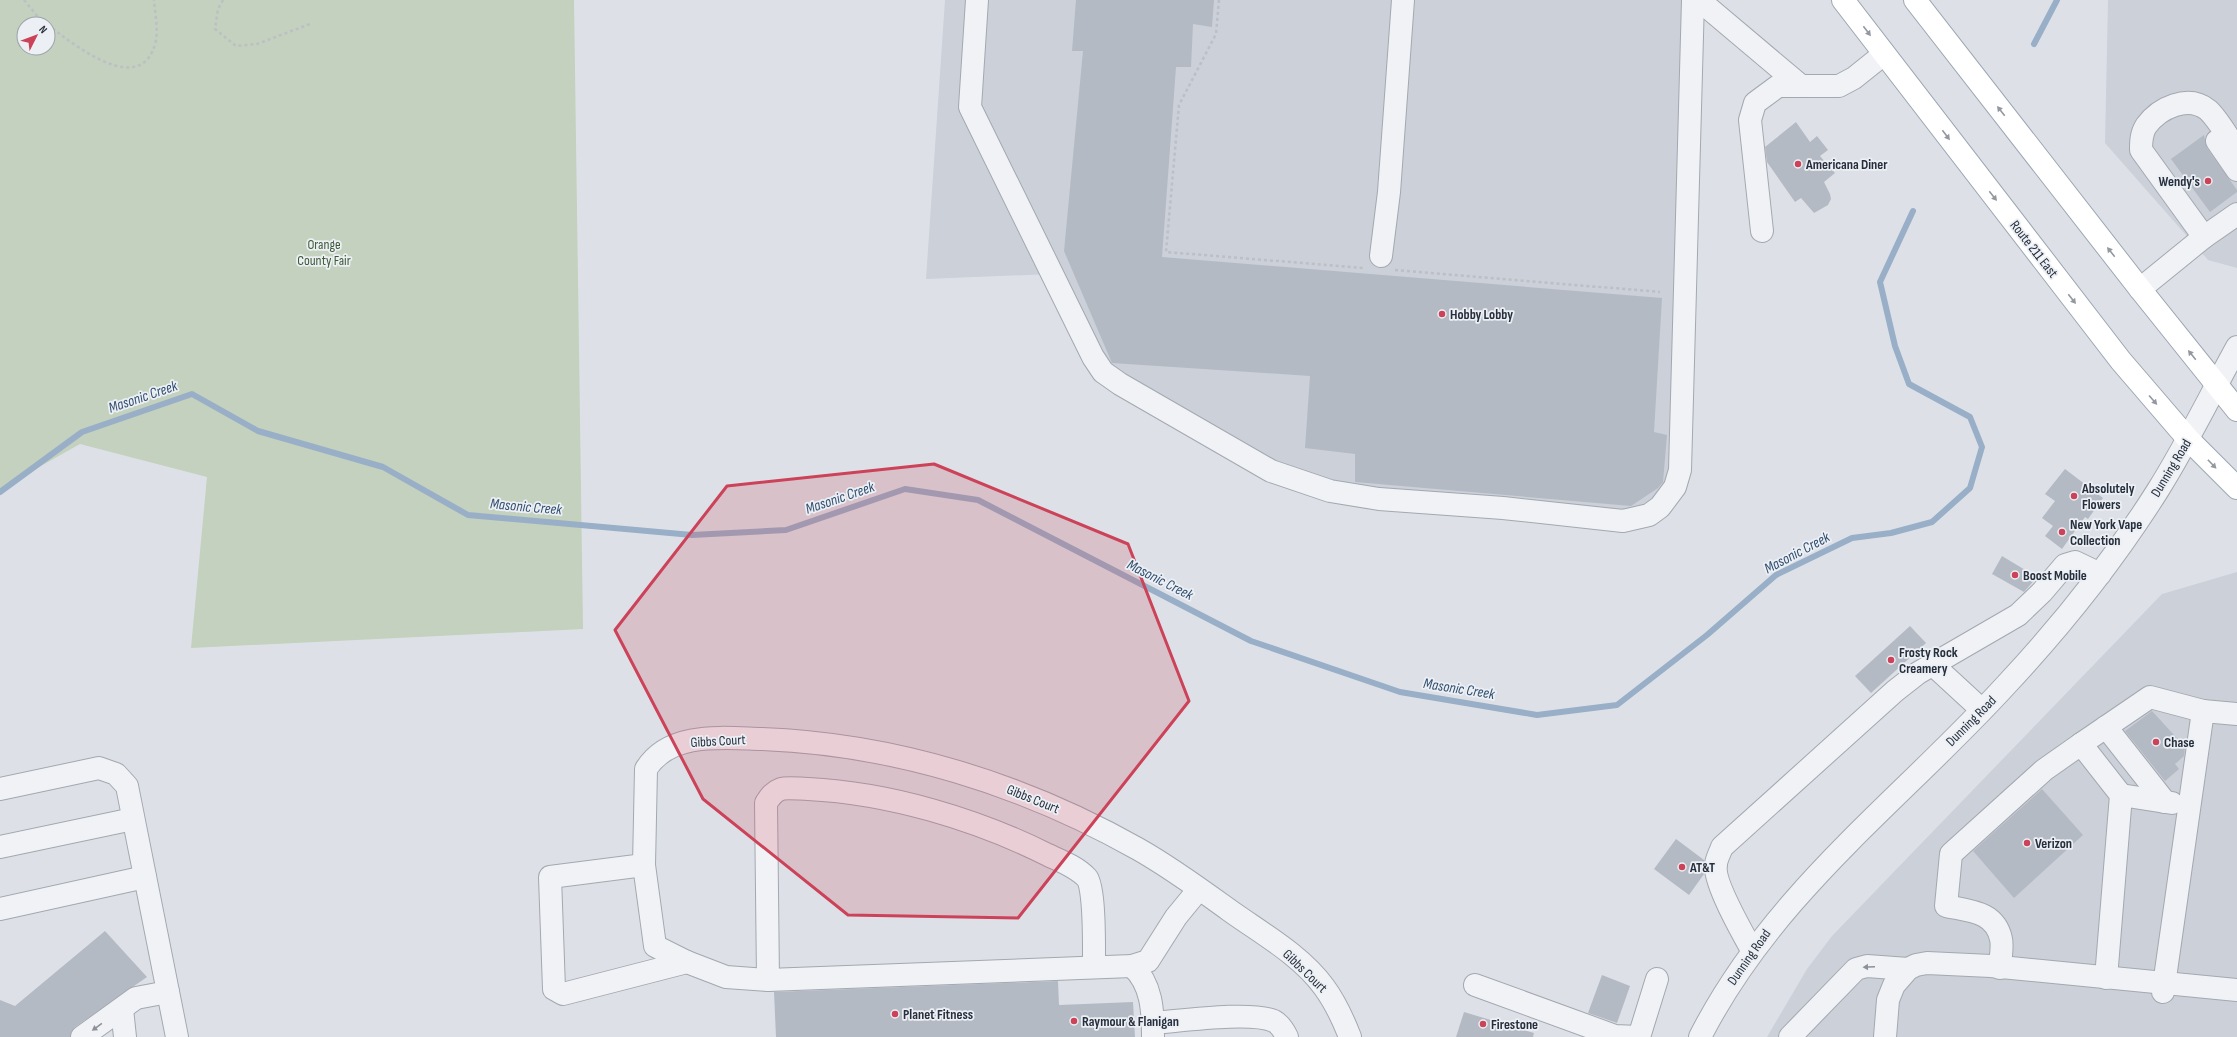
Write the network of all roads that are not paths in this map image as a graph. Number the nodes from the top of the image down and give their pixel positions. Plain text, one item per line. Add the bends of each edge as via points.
1 (977, 0) edge
2 (1403, 0) edge
3 (1693, 0) edge
4 (1699, 0) edge
5 (1844, 0) edge
6 (1915, 0) edge
7 (1884, 54) junction
8 (1801, 86) junction
9 (2237, 150) edge
10 (2237, 170) edge
11 (2237, 214) edge
12 (1762, 232) dead end
13 (2209, 234) junction
14 (1379, 265) road end
15 (2140, 289) junction
16 (2237, 346) edge
17 (2216, 385) junction
18 (2237, 410) edge
19 (2188, 439) junction
20 (2237, 488) edge
21 (2100, 574) junction
22 (1932, 664) junction
23 (1982, 710) junction
24 (2203, 710) junction
25 (2237, 714) edge
26 (2106, 727) junction
27 (2081, 744) junction
28 (0, 789) edge
29 (2121, 795) junction
30 (2165, 802) junction
31 (2190, 806) junction
32 (133, 819) junction
33 (0, 847) edge
34 (644, 865) junction
35 (145, 877) junction
36 (1199, 889) junction
37 (0, 909) edge
38 (1752, 950) junction
39 (687, 962) junction
40 (1132, 966) junction
41 (1094, 967) junction
42 (2000, 968) junction
43 (1908, 969) junction
44 (2106, 978) junction
45 (1657, 979) dead end
46 (768, 980) junction
47 (1475, 985) dead end
48 (2164, 987) junction
49 (2237, 990) edge
50 (168, 992) junction
51 (122, 1009) junction
52 (1153, 1030) edge
53 (82, 1037) edge
54 (125, 1037) edge
55 (177, 1037) edge
56 (1287, 1037) edge
57 (1350, 1037) edge
58 (1639, 1037) edge
59 (1700, 1037) edge
60 (1790, 1037) edge
61 (1885, 1037) edge

1 - 3 street via 970,106 1093,357 1103,372 1271,471 1330,491 1379,499 1503,508 1623,522 1649,515 1660,507 1675,487 1680,470
2 - 14 street via 1389,192
4 - 8 street
5 -> 7 main road, Route 211 East
15 -> 6 main road
7 - 8 street via 1854,78 1838,86
7 -> 19 main road, Route 211 East via 2121,361
8 - 12 street via 1778,86 1755,104 1750,120
9 - 13 street via 2208,110 2184,103 2170,106 2146,126 2141,137 2141,150
10 - 13 street via 2208,128 2196,119 2186,117 2177,120 2156,135 2156,147
11 - 13 street
13 - 15 street
17 -> 15 main road
16 - 17 street, Dunning Road
17 - 18 main road
17 - 19 street, Dunning Road
19 -> 20 main road, Route 211 East
19 - 21 street, Dunning Road via 2158,490
21 - 22 street via 2075,562 2065,565 2018,615
21 - 23 street, Dunning Road via 2056,629
22 - 23 street
22 - 38 street via 1895,691 1722,848 1715,866 1732,914
23 - 38 street, Dunning Road via 1853,837 1782,912
24 - 25 street
24 - 26 street via 2150,697
24 - 31 street
26 - 27 street
26 - 30 street
27 - 29 street
27 - 42 street via 2044,770 1951,854 1946,906 1983,913 1995,925 2002,940
28 - 32 street via 99,768 116,774 127,786
29 - 30 street
29 - 44 street
30 - 31 street
31 - 48 street
32 - 33 street
32 - 35 street
34 - 36 street, Gibbs Court via 646,769 653,758 682,743 704,738 785,740 876,751 943,766 1022,794 1064,811 1139,849
34 - 39 street via 655,946
34 - 39 street via 550,877 554,989 563,994
35 - 37 street
35 - 50 street
36 - 40 street via 1176,917 1148,961
36 - 57 street, Gibbs Court via 1301,964 1323,985 1337,1007
38 - 59 street, Dunning Road via 1721,997
39 - 46 street via 726,977
40 - 41 street
40 - 52 street via 1142,974 1153,1006
41 - 46 street
41 - 46 street via 1092,891 1088,879 1077,869 1014,838 965,820 866,797 829,791 782,789 772,794 766,803
42 - 43 street via 1928,962
42 - 44 street
43 -> 60 street via 1867,966 1856,969
43 - 61 street via 1894,985 1888,1000
44 - 48 street
45 - 58 street
47 - 58 street via 1615,1036
48 - 49 street
50 - 51 street via 136,998
50 - 55 street
51 -> 53 street
51 - 54 street
52 - 56 street via 1256,1016 1275,1021 1283,1028

